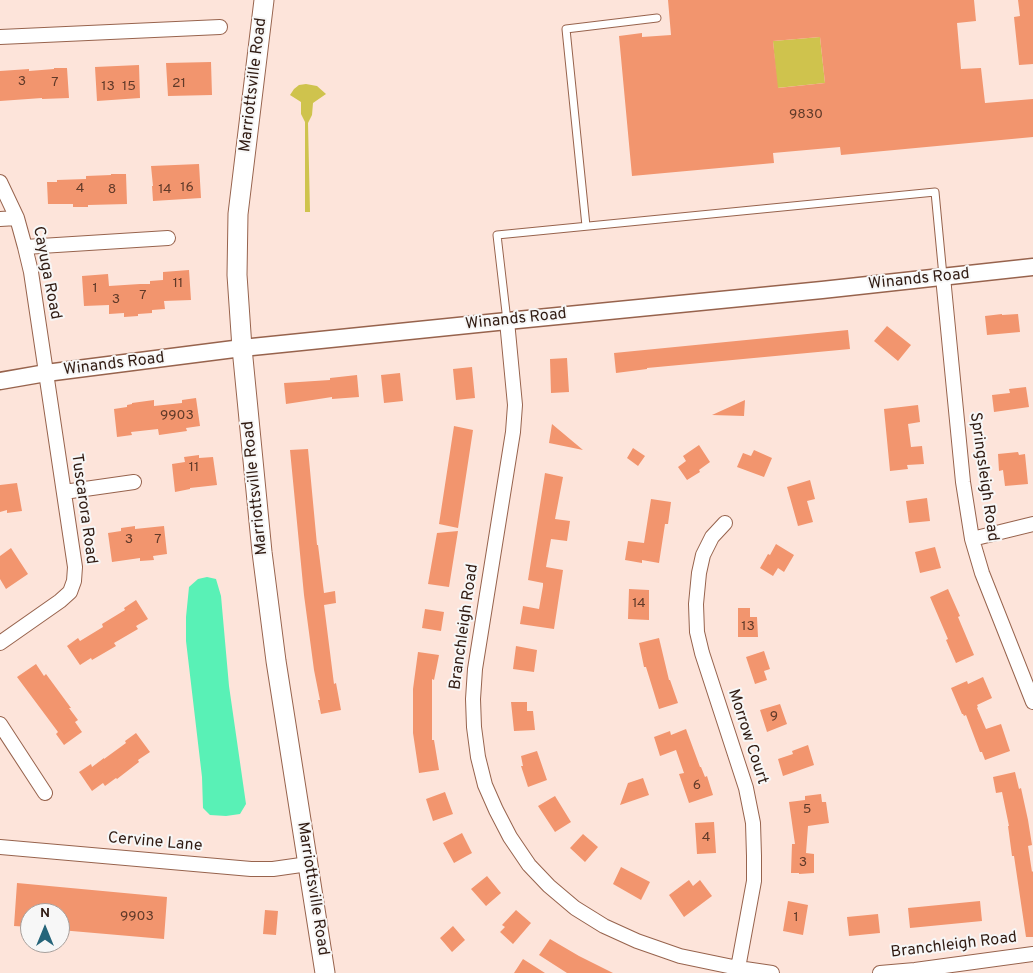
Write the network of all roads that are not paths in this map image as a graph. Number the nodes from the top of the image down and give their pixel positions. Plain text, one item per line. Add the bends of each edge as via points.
1 (264, 0) edge
2 (657, 18) dead end
3 (220, 27) dead end
4 (0, 37) edge
5 (0, 182) edge
6 (17, 218) junction
7 (0, 219) edge
8 (586, 226) junction
9 (168, 238) dead end
10 (25, 247) junction
11 (1033, 268) edge
12 (943, 277) junction
13 (506, 321) junction
14 (242, 348) junction
15 (46, 373) junction
16 (0, 381) edge
17 (134, 482) dead end
18 (64, 492) junction
19 (725, 523) dead end
20 (1033, 524) edge
21 (972, 539) junction
22 (0, 644) edge
23 (1033, 702) edge
24 (0, 724) edge
25 (45, 793) dead end
26 (0, 847) edge
27 (308, 864) junction
28 (1033, 954) edge
29 (738, 968) junction
30 (325, 973) edge
31 (772, 973) edge
32 (880, 973) edge

1 - 14 main road, Marriottsville Road via 238,214 237,275
2 - 8 lane via 566,28
3 - 4 street
5 - 6 street, Cayuga Road
6 - 7 street
6 - 10 street, Cayuga Road
8 - 12 lane via 935,192
8 - 13 lane via 497,235
9 - 10 street
10 - 15 street, Cayuga Road
11 - 12 street, Winands Road
12 - 13 street, Winands Road
12 - 21 street, Springsleigh Road via 963,482
13 - 14 street, Winands Road
13 - 29 street, Branchleigh Road via 515,405 513,432 473,699 478,757 485,785 510,837 529,865 575,908 637,941 680,956
14 - 15 street, Winands Road
14 - 27 main road, Marriottsville Road via 272,631
15 - 16 street, Winands Road
15 - 18 street, Tuscarora Road
17 - 18 street
18 - 22 street, Tuscarora Road via 75,566 70,592
19 - 29 street, Morrow Court via 703,554 696,604 702,653 746,788 753,823 754,881
20 - 21 street
21 - 23 street, Springsleigh Road via 982,573
24 - 25 street
26 - 27 street, Cervine Lane via 251,869
27 - 30 main road, Marriottsville Road
28 - 32 street, Branchleigh Road
29 - 31 street, Branchleigh Road

